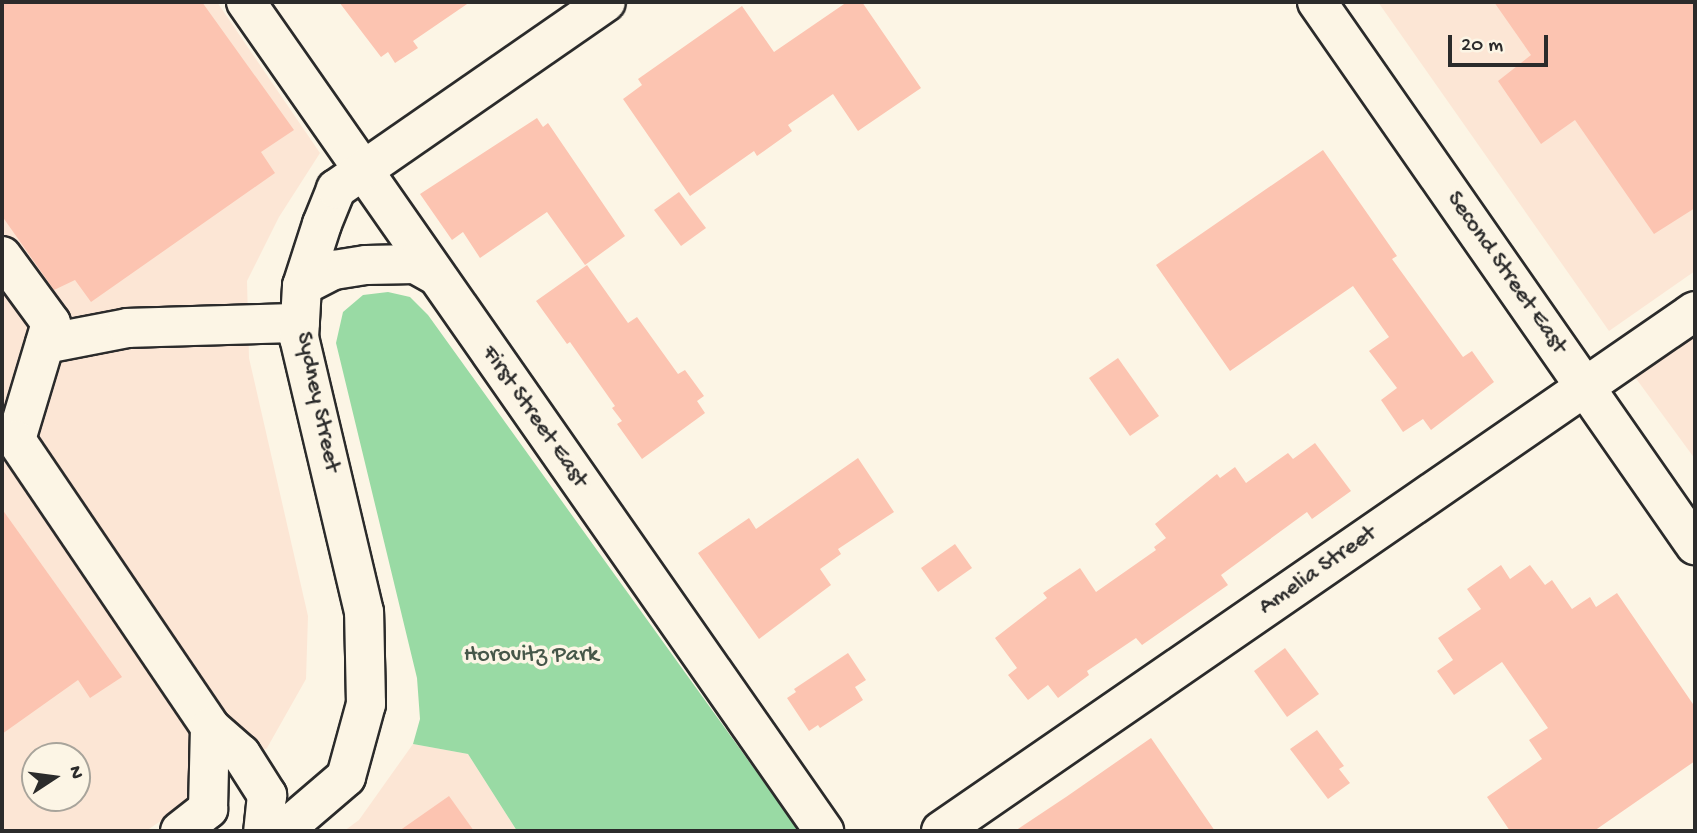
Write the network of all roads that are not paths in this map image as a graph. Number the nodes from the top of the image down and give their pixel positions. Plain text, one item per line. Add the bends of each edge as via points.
1 (246, 2) edge
2 (606, 2) edge
3 (1317, 2) edge
4 (362, 171) junction
5 (2, 256) edge
6 (435, 275) junction
7 (301, 305) junction
8 (1695, 311) edge
9 (45, 344) junction
10 (1586, 387) junction
11 (1695, 545) edge
12 (210, 727) junction
13 (180, 831) edge
14 (263, 831) edge
15 (283, 831) edge
16 (824, 831) edge
17 (941, 831) edge

1 - 4 street, First Street East
2 - 4 street, Sydney Street
3 - 10 street, Second Street East
4 - 6 street, First Street East
4 - 7 street, Sydney Street via 335,189
5 - 9 street via 51,323
6 - 7 street via 415,264 334,270
6 - 16 street, First Street East
7 - 9 street
7 - 15 street, Sydney Street via 299,338 364,612 366,704 346,777
8 - 10 street, Amelia Street
9 - 12 street via 16,440
10 - 11 street, Second Street East
10 - 17 street, Amelia Street
12 - 13 street via 208,809
12 - 14 street via 241,754 267,795

